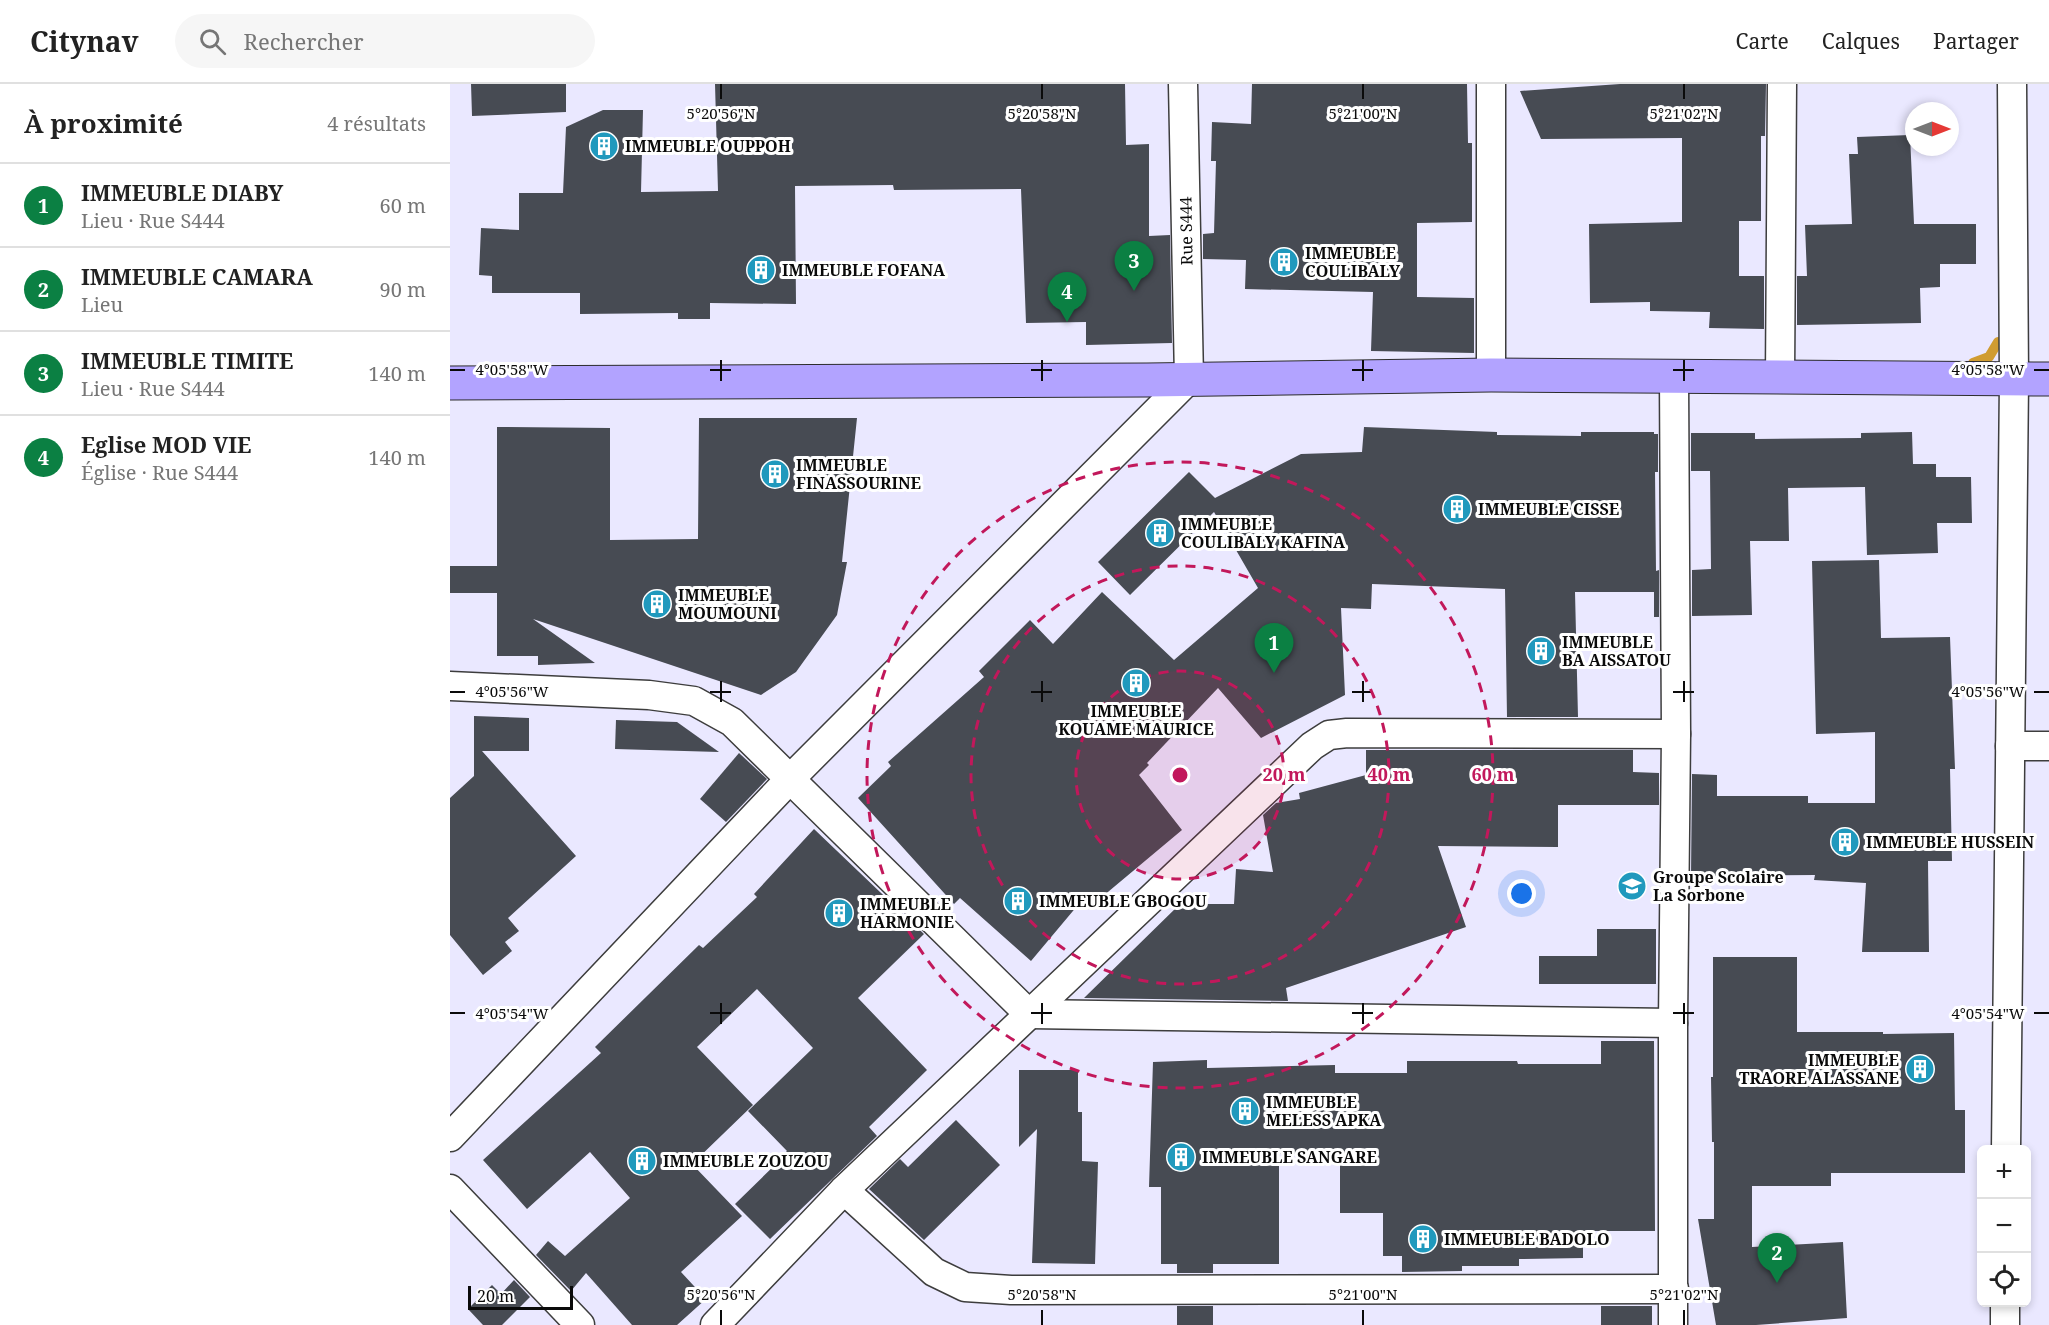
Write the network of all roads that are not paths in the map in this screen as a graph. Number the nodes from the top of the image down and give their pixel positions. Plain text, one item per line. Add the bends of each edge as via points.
1 (1183, 84) edge
2 (1491, 84) edge
3 (1782, 84) edge
4 (2012, 84) edge
5 (1491, 375) junction
6 (1674, 377) junction
7 (1780, 378) junction
8 (1189, 379) junction
9 (2014, 380) junction
10 (2049, 380) edge
11 (450, 383) edge
12 (450, 686) edge
13 (1676, 734) junction
14 (2010, 746) junction
15 (2049, 746) edge
16 (789, 780) junction
17 (1029, 1014) junction
18 (1673, 1023) junction
19 (450, 1137) edge
20 (2006, 1145) edge
21 (450, 1189) edge
22 (844, 1190) junction
23 (1674, 1289) junction
24 (2005, 1307) edge
25 (580, 1325) edge
26 (715, 1325) edge
27 (1673, 1325) edge
28 (2005, 1325) edge

1 - 8 street, Rue S444
2 - 5 street
3 - 7 street
4 - 9 street
5 - 6 street
5 - 8 street
6 - 7 street
6 - 13 street
7 - 9 street
8 - 11 street
8 - 16 street
9 - 10 street
9 - 14 street
12 - 16 street via 649,694 694,701 732,722
13 - 17 street via 1329,735 1312,746
13 - 18 street
14 - 15 street
14 - 20 street
16 - 17 street
16 - 19 street
17 - 18 street
17 - 22 street
18 - 23 street
21 - 25 street
22 - 23 street via 934,1272 965,1287
22 - 26 street
23 - 27 street
24 - 28 street

